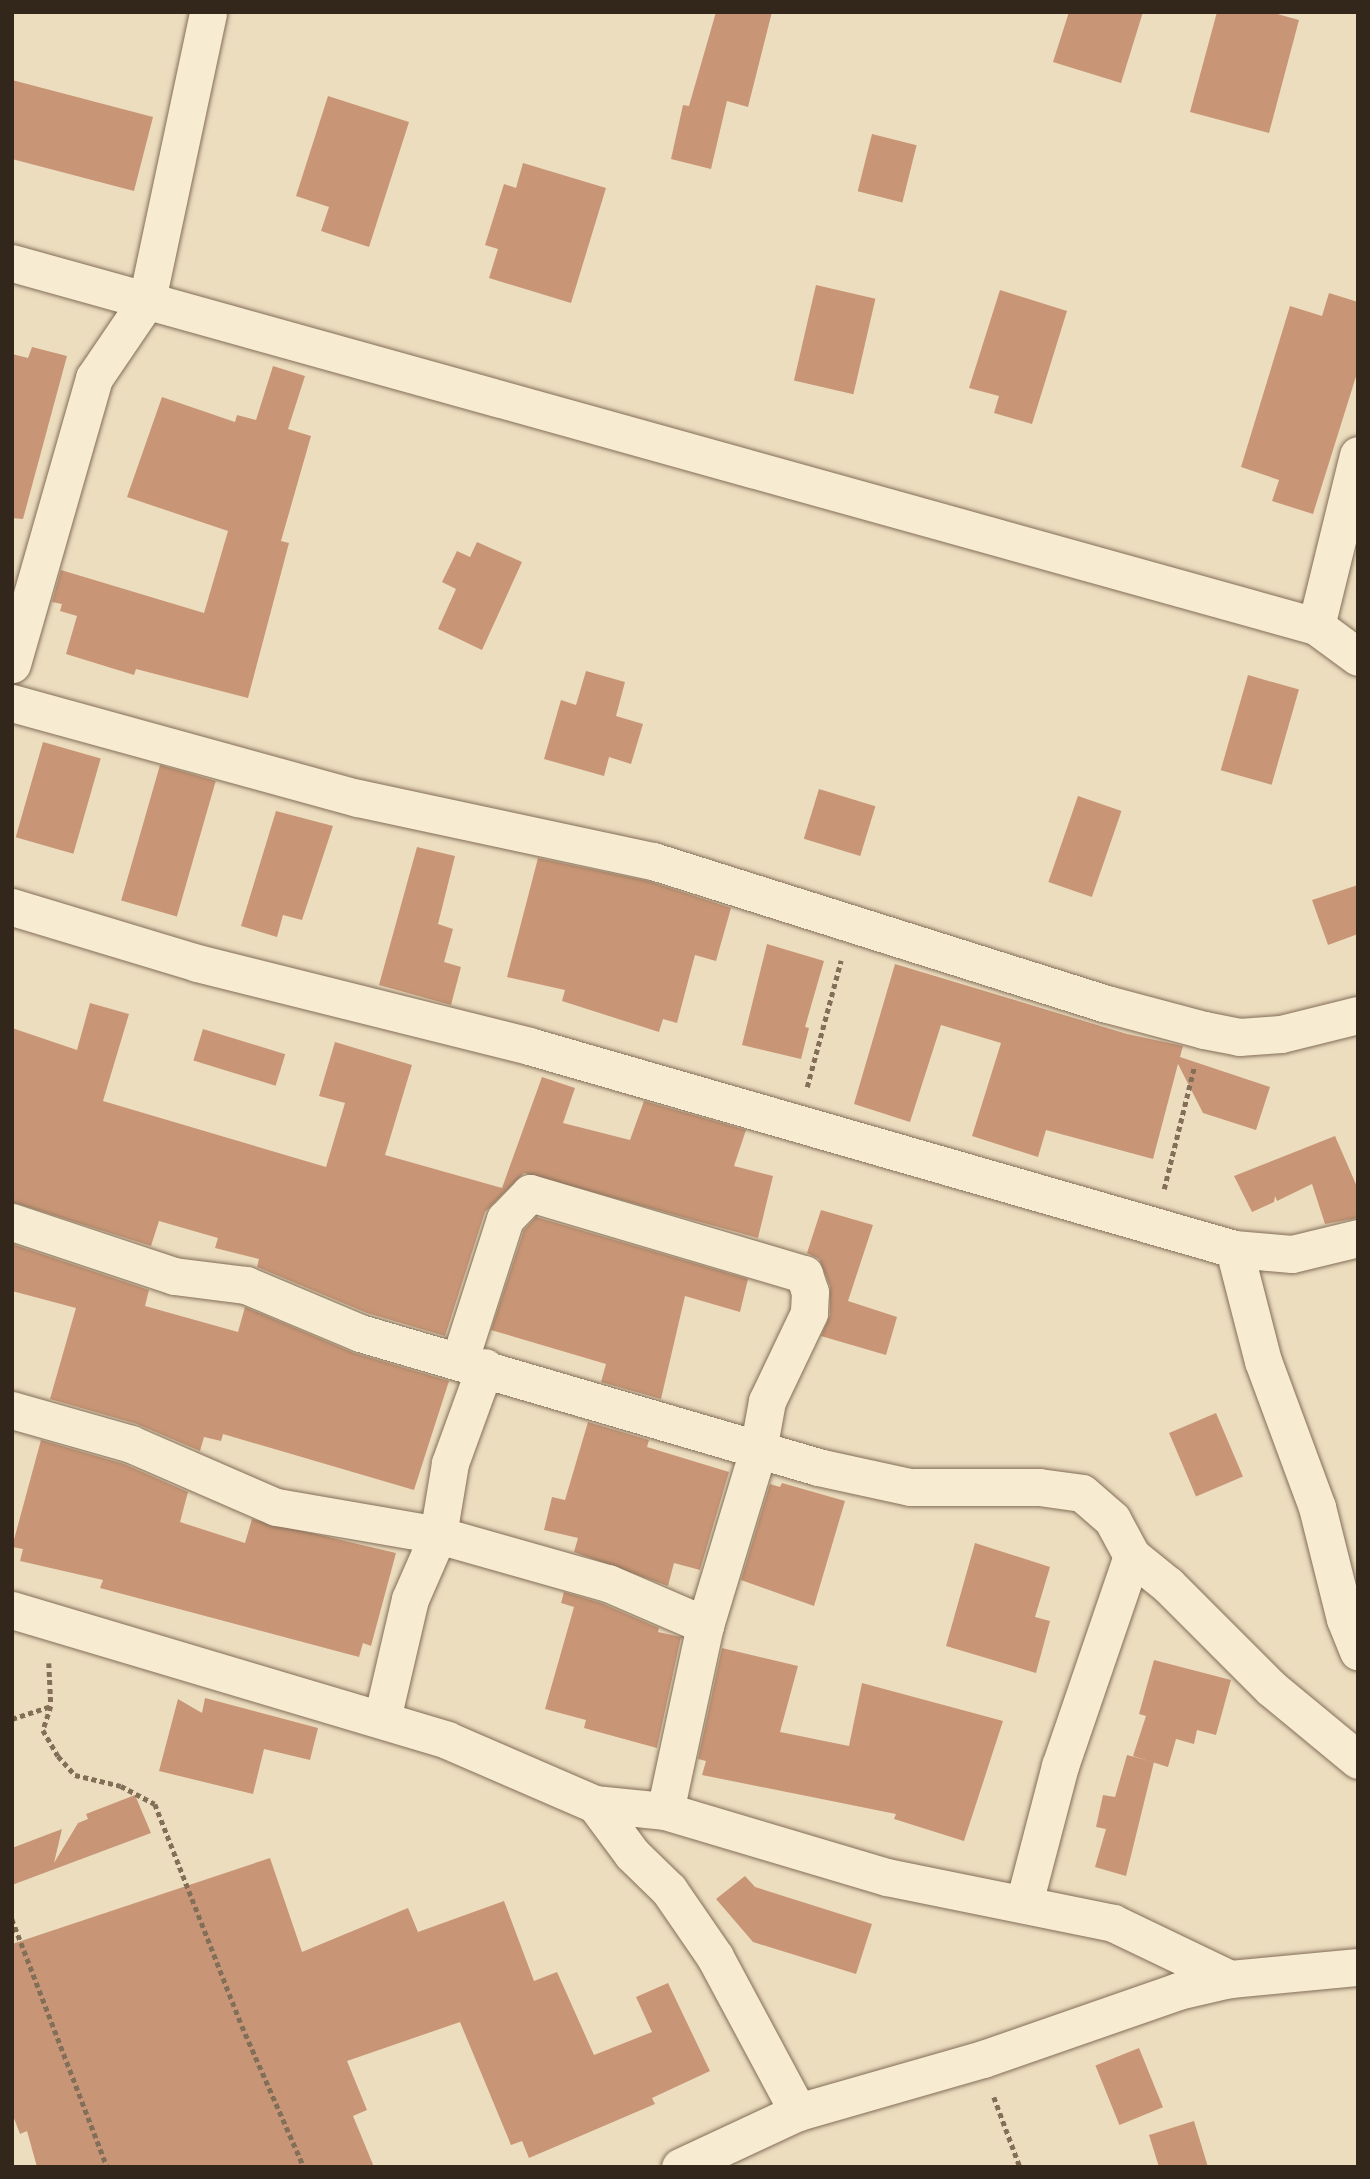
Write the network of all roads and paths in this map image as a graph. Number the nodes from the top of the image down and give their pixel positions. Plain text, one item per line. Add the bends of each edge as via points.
1 (208, 12) edge
2 (12, 263) edge
3 (147, 300) junction
4 (1358, 455) edge
5 (1316, 626) junction
6 (1358, 657) edge
7 (12, 664) edge
8 (12, 703) edge
9 (12, 907) edge
10 (850, 925) junction
11 (1358, 1015) edge
12 (1204, 1030) junction
13 (797, 1123) junction
14 (12, 1222) edge
15 (1155, 1223) junction
16 (1358, 1238) edge
17 (1234, 1249) junction
18 (472, 1363) junction
19 (12, 1410) edge
20 (758, 1450) junction
21 (438, 1535) junction
22 (1132, 1556) junction
23 (12, 1610) edge
24 (54, 1625) junction
25 (705, 1625) junction
26 (1358, 1652) edge
27 (51, 1706) junction
28 (12, 1718) edge
29 (382, 1720) junction
30 (1358, 1760) edge
31 (595, 1804) junction
32 (665, 1811) junction
33 (1024, 1903) junction
34 (12, 1919) edge
35 (1358, 1967) edge
36 (1230, 1979) junction
37 (983, 2059) junction
38 (798, 2112) junction
39 (696, 2163) edge
40 (107, 2167) edge
41 (304, 2167) edge
42 (1020, 2167) edge

1 - 3 street
2 - 3 street
3 - 5 street
3 - 7 street via 94,377
4 - 5 street
5 - 6 street
8 - 10 street via 358,798 653,861
9 - 13 street via 197,963 529,1046
10 - 12 street
10 - 13 path
11 - 12 street via 1282,1034 1239,1037
12 - 15 path
13 - 15 street via 995,1182
14 - 18 street via 174,1276 246,1285 360,1333
15 - 17 street
16 - 17 street via 1292,1254
17 - 26 street via 1263,1361 1317,1507 1345,1619
18 - 20 street
18 - 20 street via 505,1219 530,1193 804,1274 810,1292 809,1313 766,1401
18 - 21 street
19 - 21 street via 131,1444 276,1507
20 - 22 street via 910,1487 1040,1487 1082,1493 1112,1518
20 - 25 street
21 - 25 street via 608,1583
21 - 29 street via 410,1599
22 - 30 street via 1168,1585 1271,1688
22 - 33 street via 1060,1766
23 - 24 street
24 - 27 path via 54,1653 46,1667
24 - 29 street
25 - 32 street
27 - 28 path
27 - 41 path via 43,1730 75,1775 121,1786 155,1804 242,2026
29 - 31 street via 497,1760
31 - 32 street
31 - 38 street via 632,1854 669,1890 715,1957
32 - 33 street via 887,1877
33 - 36 street via 1113,1923
34 - 40 path
35 - 36 street
36 - 37 street via 1178,1991
37 - 38 street
37 - 42 path
38 - 39 street

